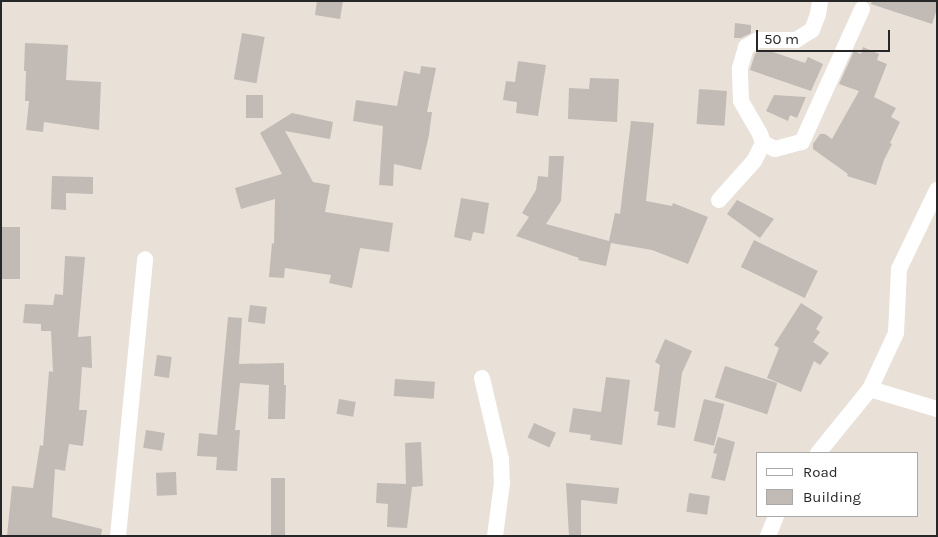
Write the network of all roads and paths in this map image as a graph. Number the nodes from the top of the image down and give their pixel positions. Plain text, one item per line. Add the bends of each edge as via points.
1 (820, 1) edge
2 (862, 9) dead end
3 (763, 143) junction
4 (937, 190) edge
5 (719, 200) dead end
6 (145, 259) dead end
7 (482, 378) dead end
8 (870, 389) junction
9 (937, 409) edge
10 (819, 452) edge
11 (776, 517) edge
12 (118, 536) edge
13 (495, 536) edge
14 (768, 536) edge

1 - 3 street via 812,30 796,40 758,40 746,47 740,68 741,102
2 - 3 street via 802,142 775,149
3 - 5 street via 754,161
4 - 8 street via 899,269 896,333
6 - 12 street
7 - 13 street via 501,459 502,483
8 - 9 street
8 - 10 street
11 - 14 street

